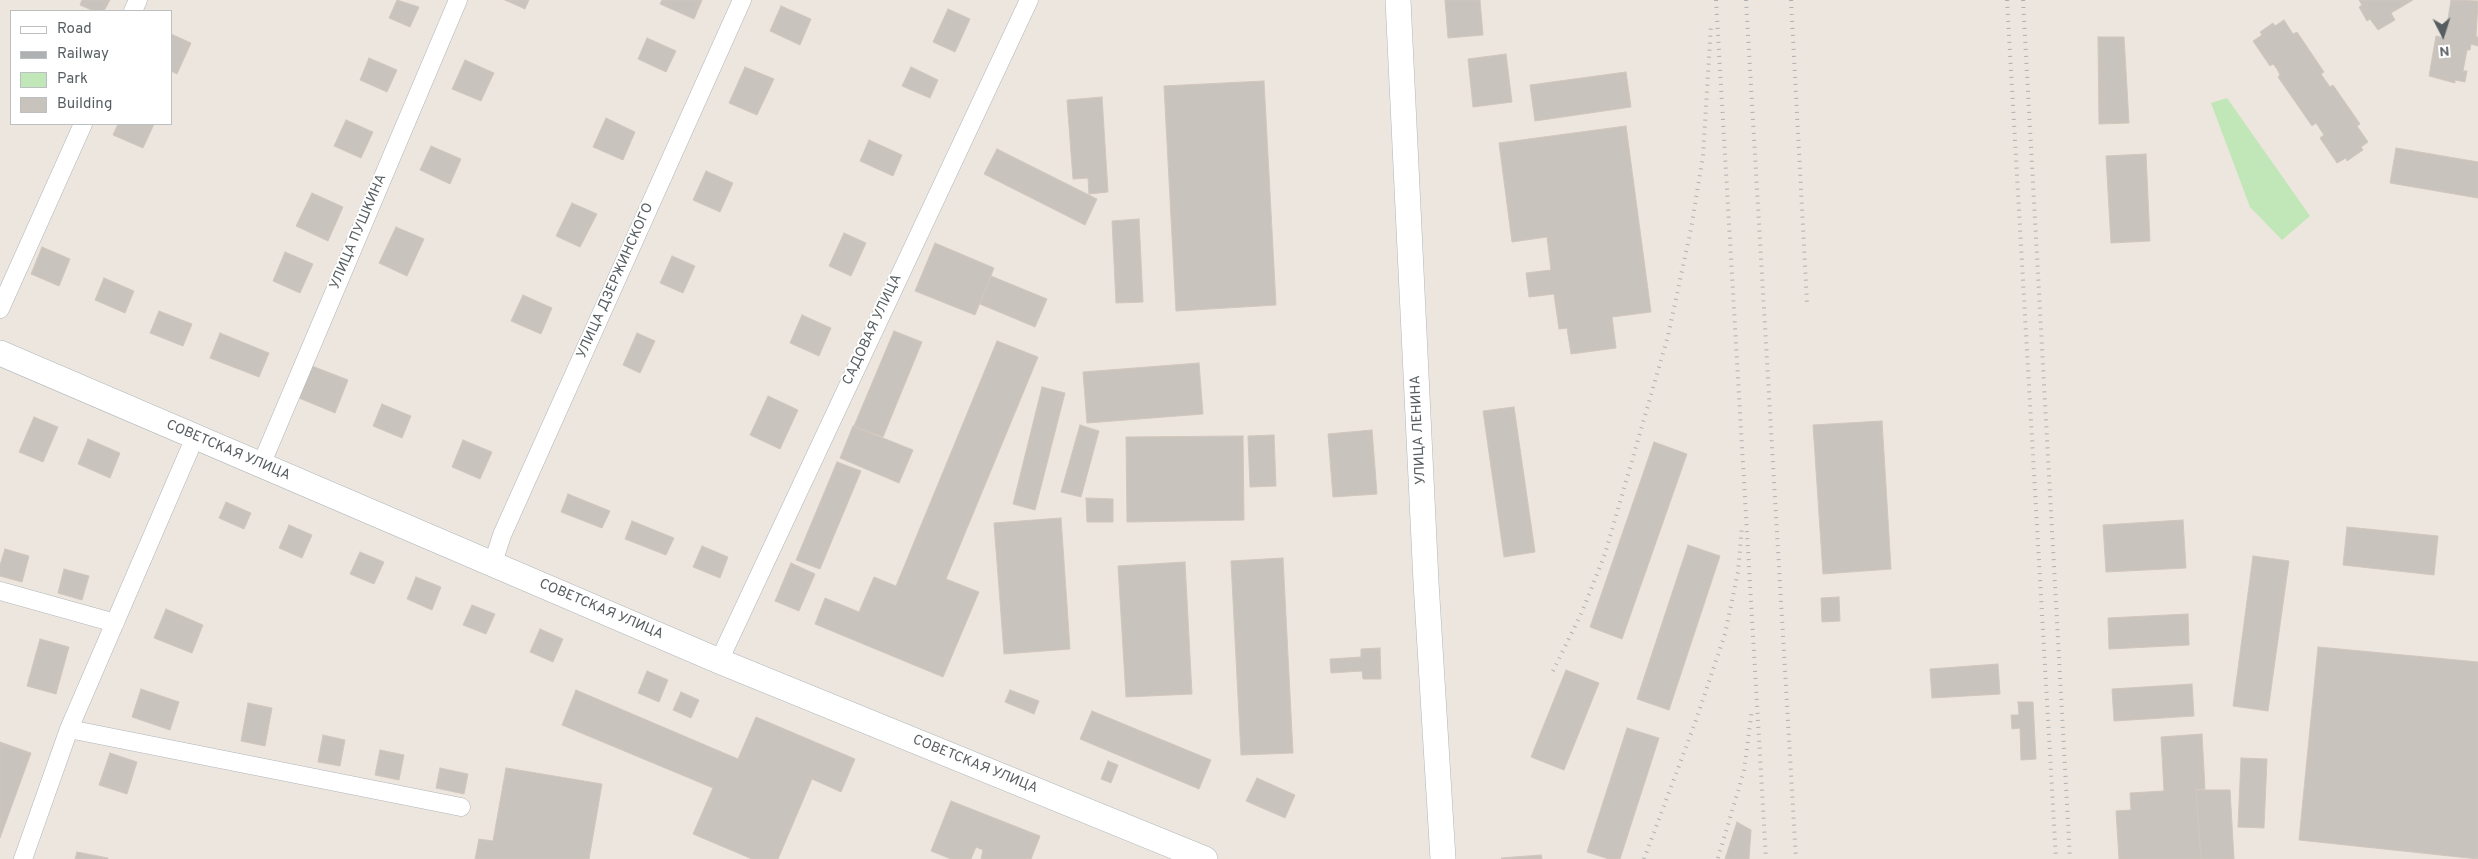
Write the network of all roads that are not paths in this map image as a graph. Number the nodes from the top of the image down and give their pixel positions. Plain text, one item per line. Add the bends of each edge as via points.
1 (458, 0) edge
2 (742, 0) edge
3 (1029, 0) edge
4 (1398, 0) edge
5 (83, 125) edge
6 (0, 309) edge
7 (0, 353) edge
8 (195, 436) junction
9 (261, 464) junction
10 (493, 563) junction
11 (0, 591) edge
12 (115, 622) junction
13 (719, 660) junction
14 (69, 729) junction
15 (461, 807) dead end
16 (23, 859) edge
17 (1205, 859) edge
18 (1442, 859) edge

1 - 9 street, УЛИЦА ПУШКИНА
2 - 10 street, УЛИЦА ДЗЕРЖИНСКОГО via 502,535
3 - 13 street, САДОВАЯ УЛИЦА
4 - 18 street, УЛИЦА ЛЕНИНА
5 - 6 street
7 - 8 street, СОВЕТСКАЯ УЛИЦА
8 - 9 street, СОВЕТСКАЯ УЛИЦА
8 - 12 street via 187,461
9 - 10 street, СОВЕТСКАЯ УЛИЦА
10 - 13 street, СОВЕТСКАЯ УЛИЦА
11 - 12 street
12 - 14 street
13 - 17 street, СОВЕТСКАЯ УЛИЦА
14 - 15 street
14 - 16 street

